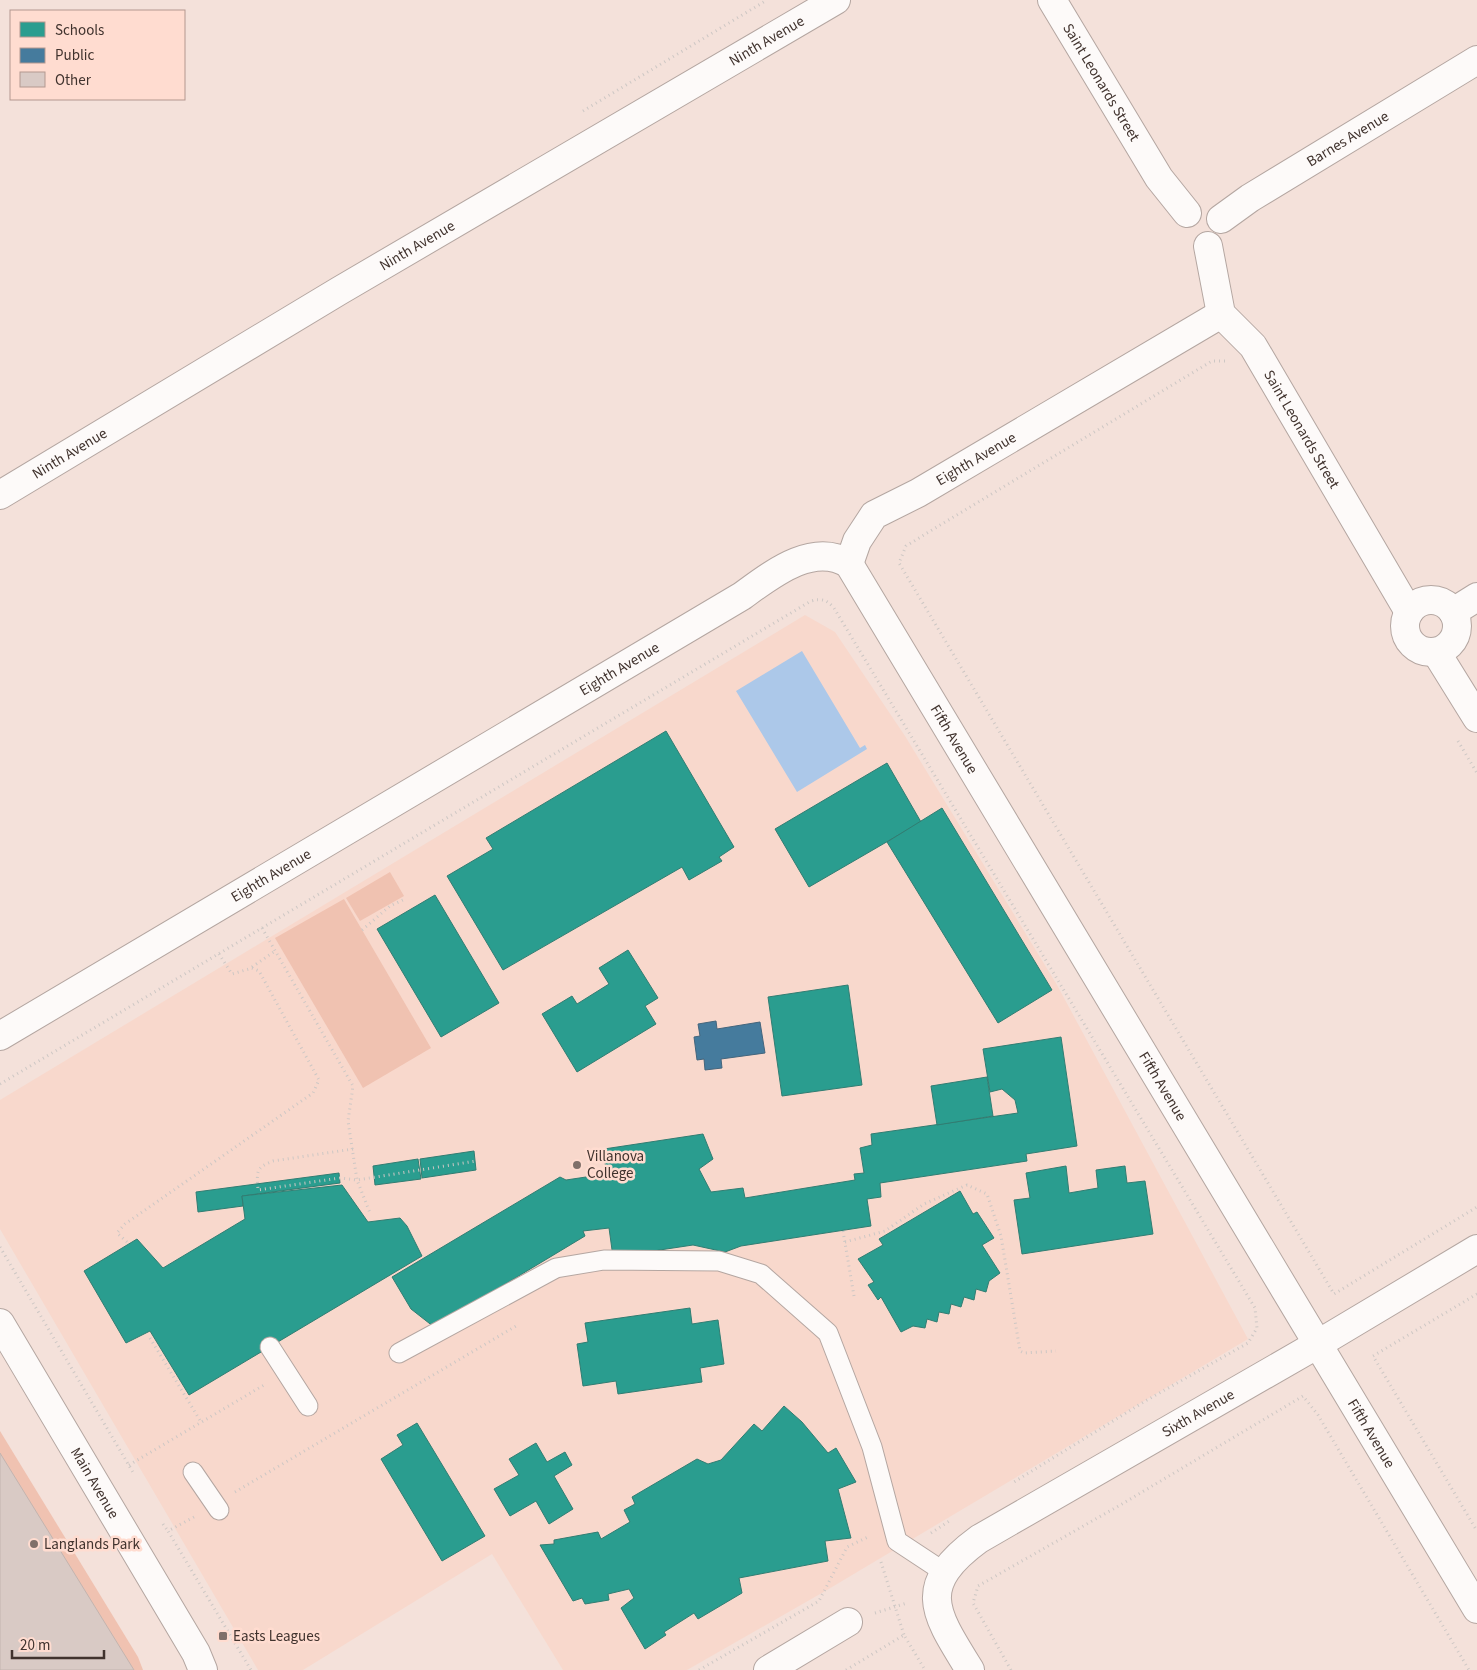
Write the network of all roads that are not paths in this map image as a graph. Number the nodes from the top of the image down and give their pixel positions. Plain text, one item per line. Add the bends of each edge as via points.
1 (836, 0) edge
2 (1052, 0) edge
3 (1477, 60) edge
4 (1187, 213) junction
5 (1221, 219) junction
6 (1208, 246) junction
7 (1221, 314) junction
8 (0, 494) edge
9 (849, 564) junction
10 (1477, 597) edge
11 (1409, 612) junction
12 (1453, 612) junction
13 (1436, 652) junction
14 (1477, 718) edge
15 (0, 1036) edge
16 (1477, 1249) edge
17 (0, 1323) edge
18 (1318, 1344) junction
19 (270, 1346) dead end
20 (399, 1353) dead end
21 (308, 1406) dead end
22 (193, 1472) dead end
23 (217, 1507) road end
24 (940, 1583) junction
25 (1477, 1608) edge
26 (848, 1622) road end
27 (203, 1670) edge
28 (768, 1670) edge
29 (970, 1670) edge

1 - 8 street, Ninth Avenue
2 - 4 street, Saint Leonards Street via 1159,178
3 - 5 street, Barnes Avenue via 1250,198
4 - 5 street via 1206,206 1218,213
4 - 6 street via 1182,224 1185,237 1195,245
5 - 6 street via 1219,238
6 - 7 street
7 - 9 street, Eighth Avenue via 918,493 874,515 857,540
7 - 11 street, Saint Leonards Street via 1253,346
9 - 15 street, Eighth Avenue via 840,558 826,556 784,567 742,596
9 - 18 street, Fifth Avenue
10 - 12 street
11 - 12 street via 1426,601 1445,604
11 - 13 street via 1405,621 1409,641 1416,648
12 - 13 street via 1457,631 1446,648
13 - 14 street
16 - 18 street, Sixth Avenue
17 - 27 street, Main Avenue via 122,1526
18 - 24 street, Sixth Avenue via 980,1539 958,1554
18 - 25 street, Fifth Avenue
19 - 21 lane
20 - 24 lane via 556,1268 604,1260 719,1261 762,1274 828,1333 872,1447 897,1541
22 - 23 lane
24 - 29 street via 939,1617
26 - 28 street

